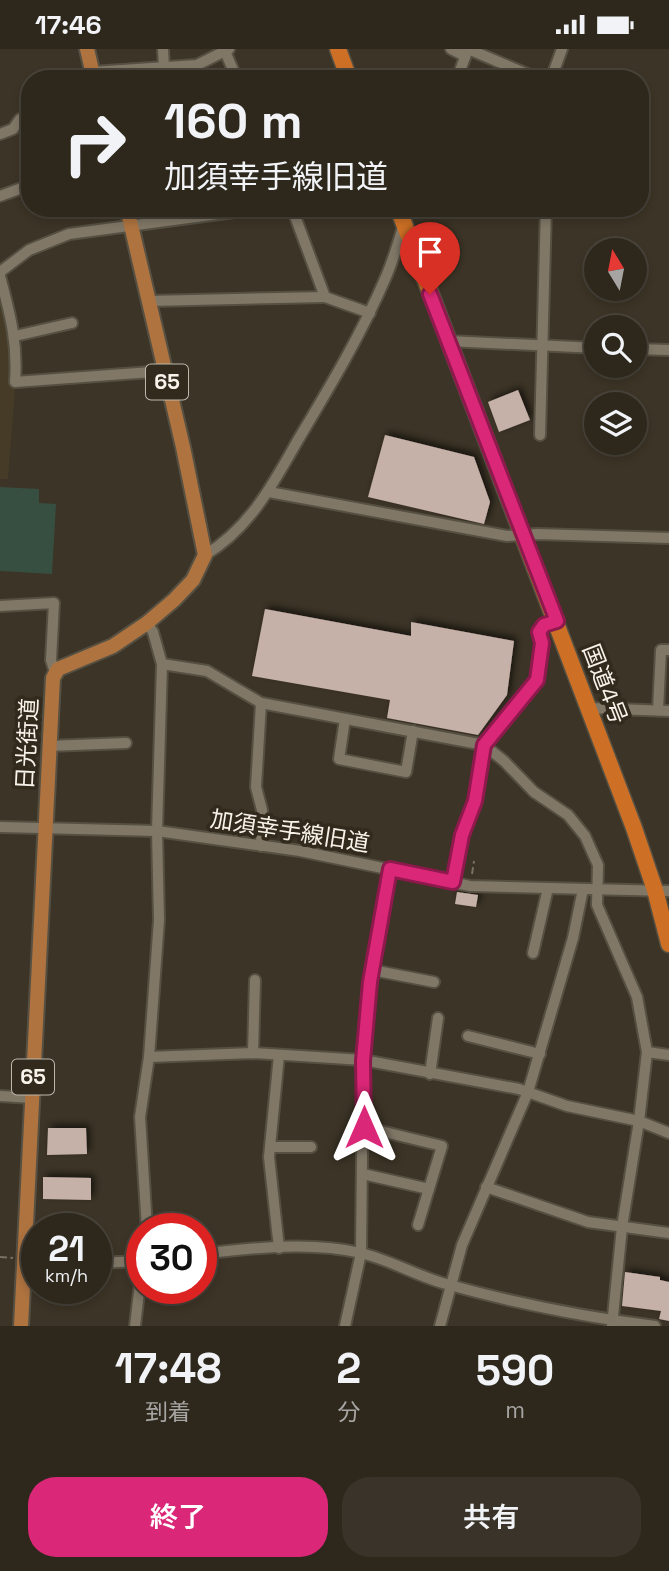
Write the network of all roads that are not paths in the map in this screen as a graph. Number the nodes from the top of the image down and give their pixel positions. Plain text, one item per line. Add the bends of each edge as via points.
1 (87, 49) edge
2 (163, 49) edge
3 (338, 49) edge
4 (451, 49) edge
5 (562, 49) edge
6 (226, 50) edge
7 (467, 52) edge
8 (164, 67) junction
9 (92, 70) edge
10 (137, 70) edge
11 (234, 70) edge
12 (346, 70) edge
13 (460, 70) edge
14 (515, 70) edge
15 (554, 70) edge
16 (21, 119) edge
17 (0, 134) edge
18 (21, 188) edge
19 (0, 196) edge
20 (129, 217) edge
21 (194, 217) edge
22 (295, 217) edge
23 (401, 217) edge
24 (406, 217) edge
25 (546, 217) edge
26 (403, 224) junction
27 (131, 225) junction
28 (0, 274) edge
29 (325, 297) junction
30 (149, 301) junction
31 (370, 313) junction
32 (72, 323) dead end
33 (15, 335) junction
34 (448, 341) junction
35 (543, 346) junction
36 (584, 348) edge
37 (647, 349) edge
38 (669, 350) edge
39 (165, 371) junction
40 (540, 435) dead end
41 (269, 492) junction
42 (523, 535) junction
43 (669, 538) edge
44 (205, 555) junction
45 (0, 606) edge
46 (557, 621) junction
47 (147, 622) junction
48 (669, 650) edge
49 (162, 664) junction
50 (55, 673) junction
51 (261, 703) junction
52 (590, 708) junction
53 (664, 710) edge
54 (345, 719) junction
55 (413, 731) junction
56 (126, 743) dead end
57 (484, 745) junction
58 (48, 746) junction
59 (0, 827) edge
60 (46, 828) junction
61 (157, 831) junction
62 (261, 846) junction
63 (390, 869) junction
64 (453, 882) junction
65 (548, 888) junction
66 (583, 888) junction
67 (597, 889) junction
68 (662, 890) edge
69 (669, 944) edge
70 (533, 953) dead end
71 (372, 969) junction
72 (255, 980) dead end
73 (434, 982) dead end
74 (438, 1018) dead end
75 (468, 1036) dead end
76 (647, 1052) junction
77 (253, 1053) junction
78 (540, 1054) junction
79 (279, 1055) junction
80 (669, 1055) edge
81 (149, 1057) junction
82 (363, 1061) junction
83 (430, 1074) junction
84 (528, 1092) junction
85 (0, 1096) edge
86 (32, 1098) junction
87 (639, 1121) junction
88 (364, 1127) junction
89 (669, 1133) edge
90 (270, 1147) junction
91 (311, 1147) dead end
92 (363, 1174) junction
93 (486, 1187) junction
94 (429, 1189) junction
95 (28, 1213) edge
96 (146, 1213) edge
97 (418, 1225) dead end
98 (622, 1227) junction
99 (669, 1233) edge
100 (279, 1248) junction
101 (217, 1253) edge
102 (361, 1253) junction
103 (451, 1285) junction
104 (23, 1304) edge
105 (138, 1304) edge
106 (612, 1323) edge
107 (21, 1326) edge
108 (135, 1326) edge
109 (345, 1326) edge
110 (440, 1326) edge
111 (655, 1326) edge

1 - 9 main road
2 - 8 street
3 - 12 highway
4 - 7 street
5 - 15 street
6 - 8 street via 197,65
6 - 11 street
7 - 13 street
7 - 14 street
8 - 10 street
16 - 17 street via 13,129
18 - 19 street
20 - 27 main road, 65
21 - 27 street
22 - 29 street
23 - 26 highway, 国道4号
24 - 26 street
25 - 35 street
26 - 31 street
26 - 34 highway, 国道4号
27 - 28 street via 69,234 29,250
27 - 30 main road, 65
28 - 33 street
29 - 30 street
29 - 31 street
30 - 39 main road, 65
31 - 41 street
32 - 33 street
33 - 39 street via 15,382
34 - 35 street
34 - 42 highway, 国道4号
35 - 36 street
35 - 40 street
37 - 38 street
39 - 44 main road, 65
41 - 42 street via 507,536
41 - 44 street via 235,534
42 - 43 street
42 - 46 highway, 国道4号
44 - 47 main road, 日光街道 via 193,580
45 - 50 street via 54,603 51,660
46 - 52 highway, 国道4号
46 - 57 street via 539,632 537,680
47 - 49 street
47 - 50 main road, 日光街道 via 113,646
48 - 53 street via 661,650
49 - 51 street via 207,671
49 - 61 street
50 - 58 main road, 日光街道 / 65
51 - 54 street
51 - 62 street via 256,787 262,810
52 - 53 street
52 - 68 highway, 国道4号
54 - 55 street
54 - 55 street via 339,759 406,772
55 - 57 street
56 - 58 street
57 - 64 street via 475,801 462,835
57 - 67 street via 534,792 568,815 597,865
58 - 60 main road, 日光街道 / 65
59 - 60 street, 加須幸手線旧道
60 - 61 street, 加須幸手線旧道
60 - 86 main road, 日光街道 / 65
61 - 62 street, 加須幸手線旧道
61 - 81 street via 159,920
62 - 63 street, 加須幸手線旧道
63 - 64 street, 加須幸手線旧道
63 - 71 street
64 - 65 street, 加須幸手線旧道
65 - 66 street, 加須幸手線旧道
65 - 70 street
66 - 67 street, 加須幸手線旧道
66 - 78 street
67 - 68 street, 加須幸手線旧道
67 - 76 street via 597,905 637,997
68 - 69 highway, 国道4号
71 - 73 street
71 - 82 street
72 - 77 street
74 - 83 street
75 - 78 street
76 - 80 street
76 - 87 street
77 - 79 street
77 - 81 street
78 - 84 street
79 - 82 street
79 - 90 street
81 - 96 street via 140,1117
82 - 83 street
82 - 88 street
83 - 84 street
84 - 87 street via 567,1106
84 - 93 street
85 - 86 street
86 - 95 main road, 日光街道 / 65
87 - 89 street
87 - 98 street
88 - 92 street
88 - 94 street via 442,1146
90 - 91 street
90 - 100 street
92 - 94 street
92 - 102 street
93 - 98 street via 587,1222
93 - 103 street
94 - 97 street
98 - 99 street
98 - 106 street
100 - 101 street
100 - 102 street
102 - 103 street
102 - 109 street
103 - 106 street
103 - 110 street
104 - 107 main road, 日光街道 / 65
105 - 108 street
106 - 111 street

